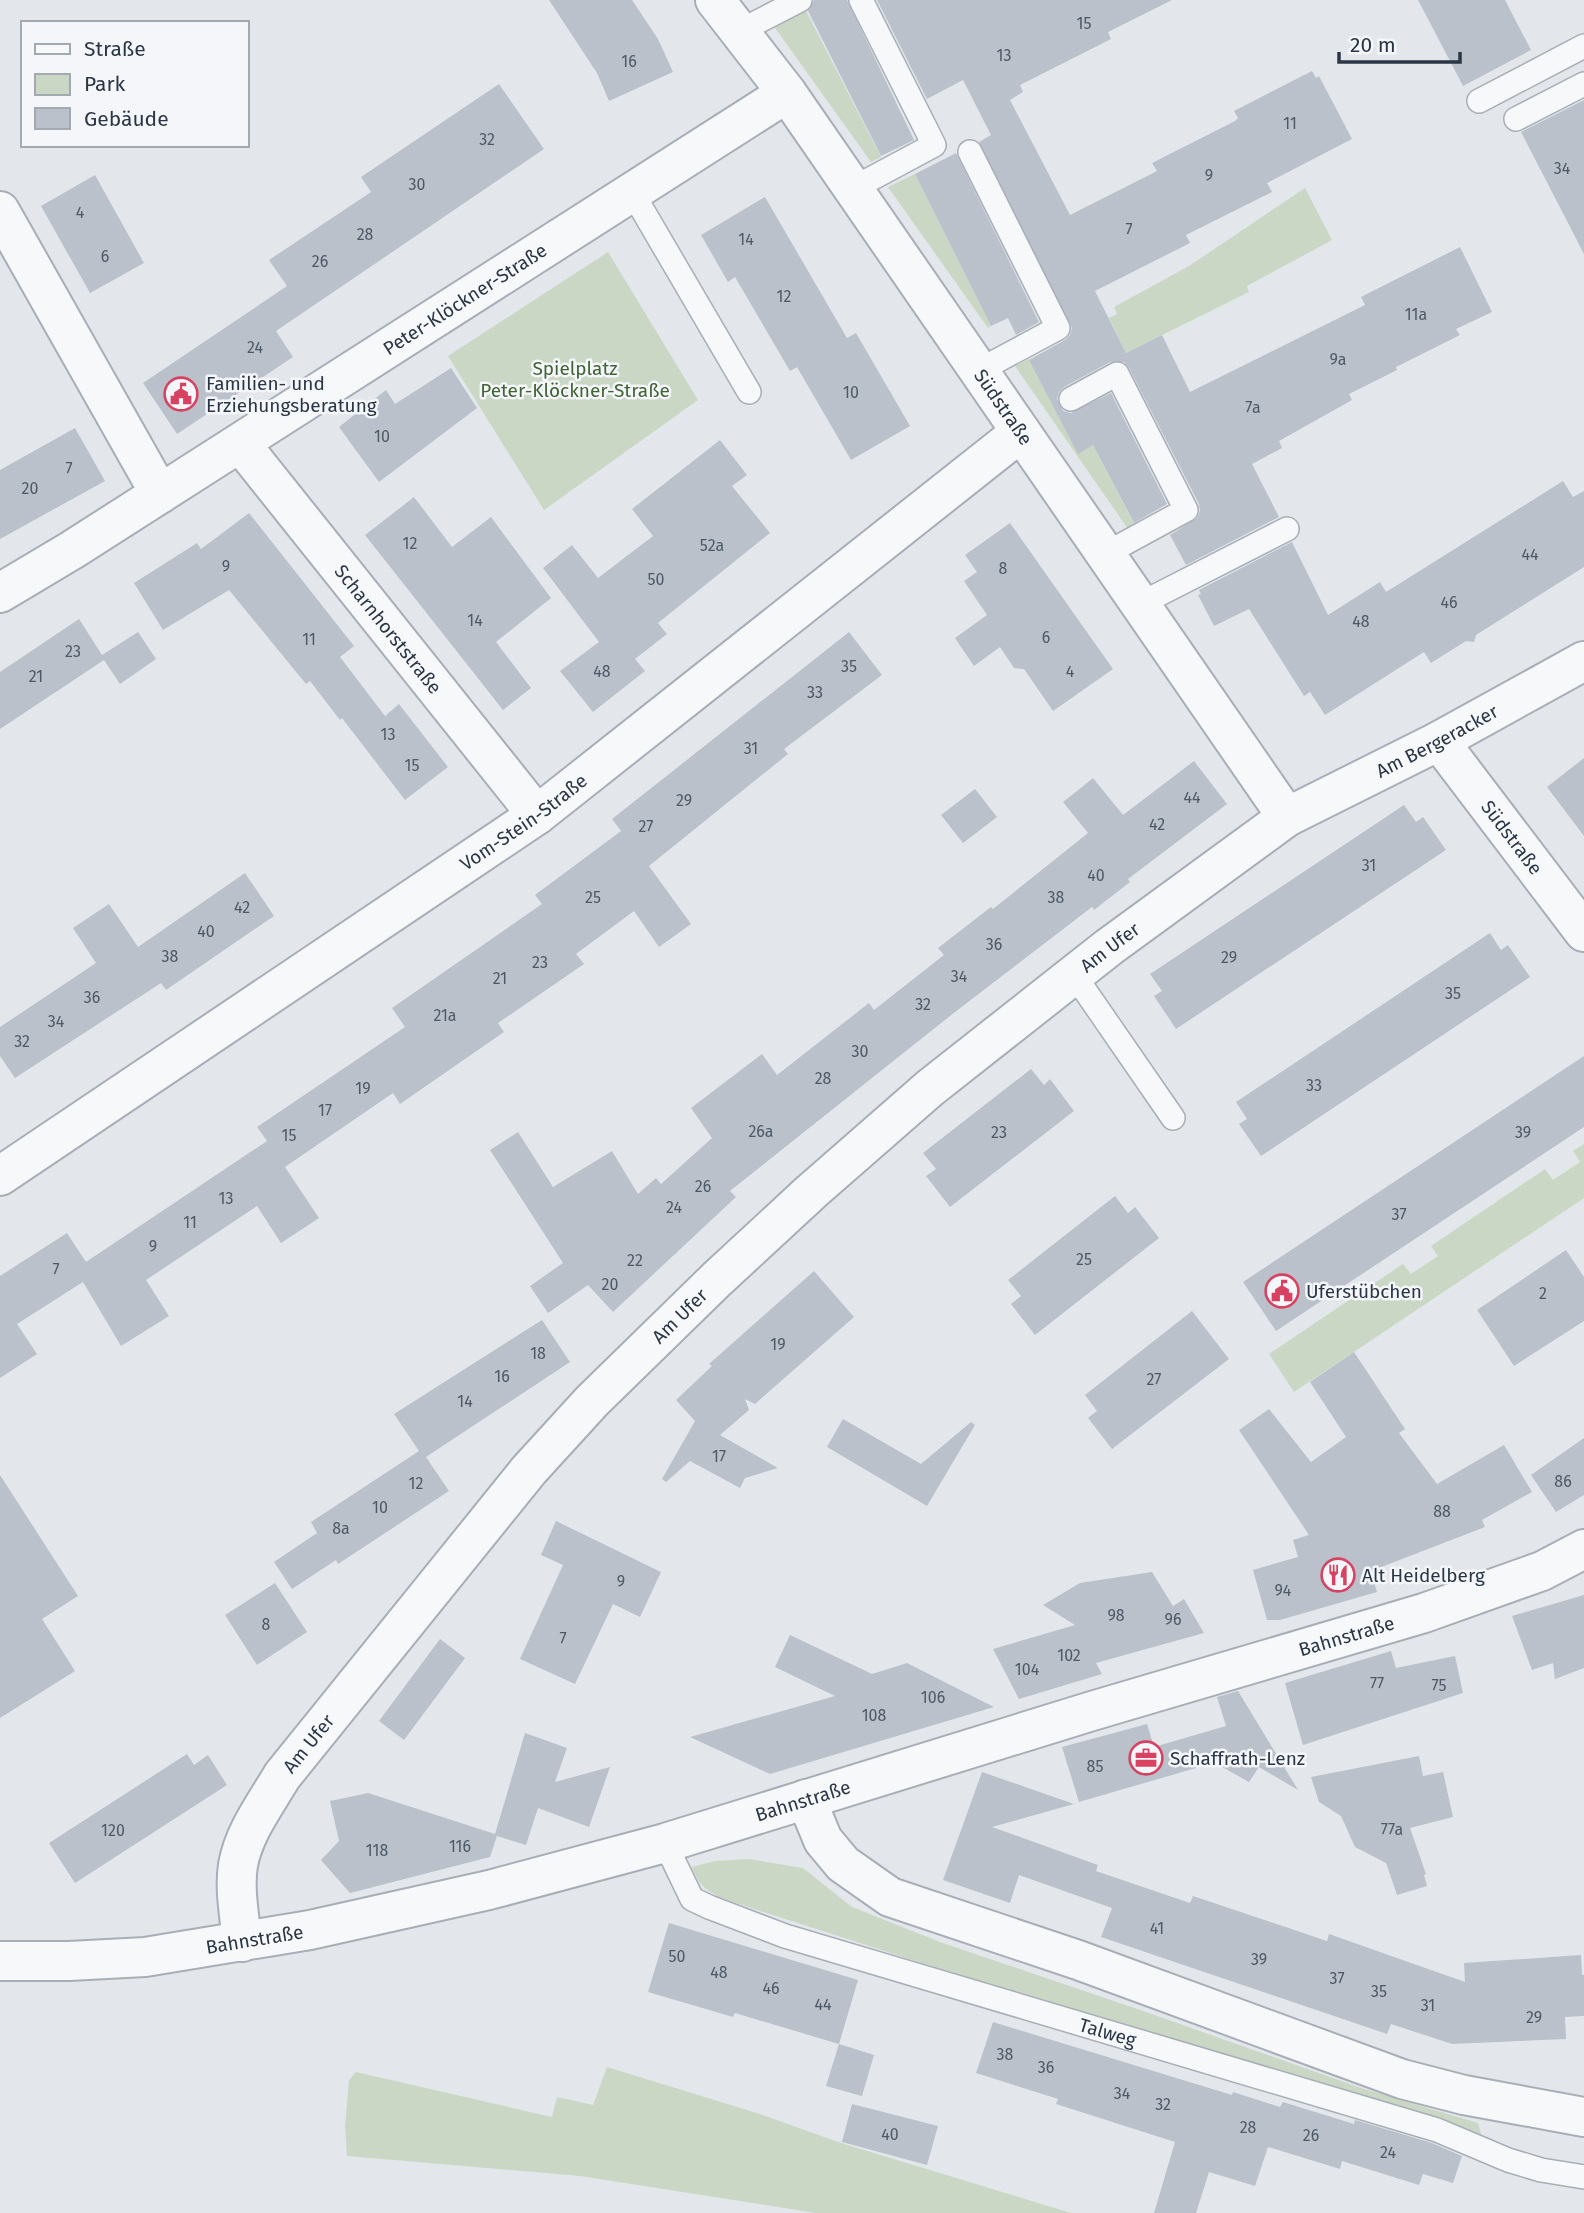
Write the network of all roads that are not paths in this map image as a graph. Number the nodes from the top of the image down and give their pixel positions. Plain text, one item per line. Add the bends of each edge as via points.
1 (715, 0) edge
2 (800, 0) edge
3 (861, 0) edge
4 (738, 32) junction
5 (1584, 46) edge
6 (1584, 84) edge
7 (786, 93) junction
8 (1479, 101) dead end
9 (1516, 120) dead end
10 (970, 152) dead end
11 (852, 189) junction
12 (632, 192) junction
13 (0, 211) edge
14 (978, 371) junction
15 (749, 392) dead end
16 (1071, 398) dead end
17 (1021, 432) junction
18 (240, 443) junction
19 (160, 494) junction
20 (1287, 529) dead end
21 (1105, 554) junction
22 (0, 593) edge
23 (1140, 604) junction
24 (1584, 661) edge
25 (1439, 741) junction
26 (537, 815) junction
27 (1287, 817) junction
28 (1584, 932) edge
29 (1075, 976) junction
30 (1173, 1118) dead end
31 (0, 1176) edge
32 (1584, 1549) edge
33 (806, 1799) junction
34 (665, 1843) junction
35 (242, 1942) junction
36 (0, 1961) edge
37 (1584, 2118) edge
38 (1584, 2177) edge

1 - 4 street, Südstraße
2 - 4 lane
3 - 11 lane via 934,145
4 - 7 street, Südstraße
5 - 8 lane
6 - 9 lane
7 - 11 street, Südstraße
7 - 12 street, Peter-Klöckner-Straße
10 - 14 lane via 1058,328
11 - 14 street, Südstraße
12 - 15 lane
12 - 18 street, Peter-Klöckner-Straße
13 - 19 street
14 - 17 street, Südstraße
16 - 21 lane via 1117,374 1186,510
17 - 21 street, Südstraße
17 - 26 street, Vom-Stein-Straße
18 - 19 street, Peter-Klöckner-Straße
18 - 26 street, Scharnhorststraße
19 - 22 street, Peter-Klöckner-Straße
20 - 23 lane
21 - 23 street, Südstraße
23 - 27 street, Südstraße
24 - 25 street, Am Bergeracker
25 - 27 street, Am Bergeracker
25 - 28 street, Südstraße
26 - 31 street, Vom-Stein-Straße
27 - 29 street, Am Ufer
29 - 30 lane
29 - 35 street, Am Ufer via 930,1088 811,1192 659,1335 528,1470 282,1776 248,1832 238,1866
32 - 33 street, Bahnstraße via 1542,1571 1424,1613
33 - 34 street, Bahnstraße
33 - 37 street via 823,1840 843,1864 890,1897 1078,1960 1402,2079
34 - 35 street, Bahnstraße via 489,1890
34 - 38 lane, Talweg via 692,1899 761,1927 1437,2130 1508,2161
35 - 36 street, Bahnstraße via 145,1957

